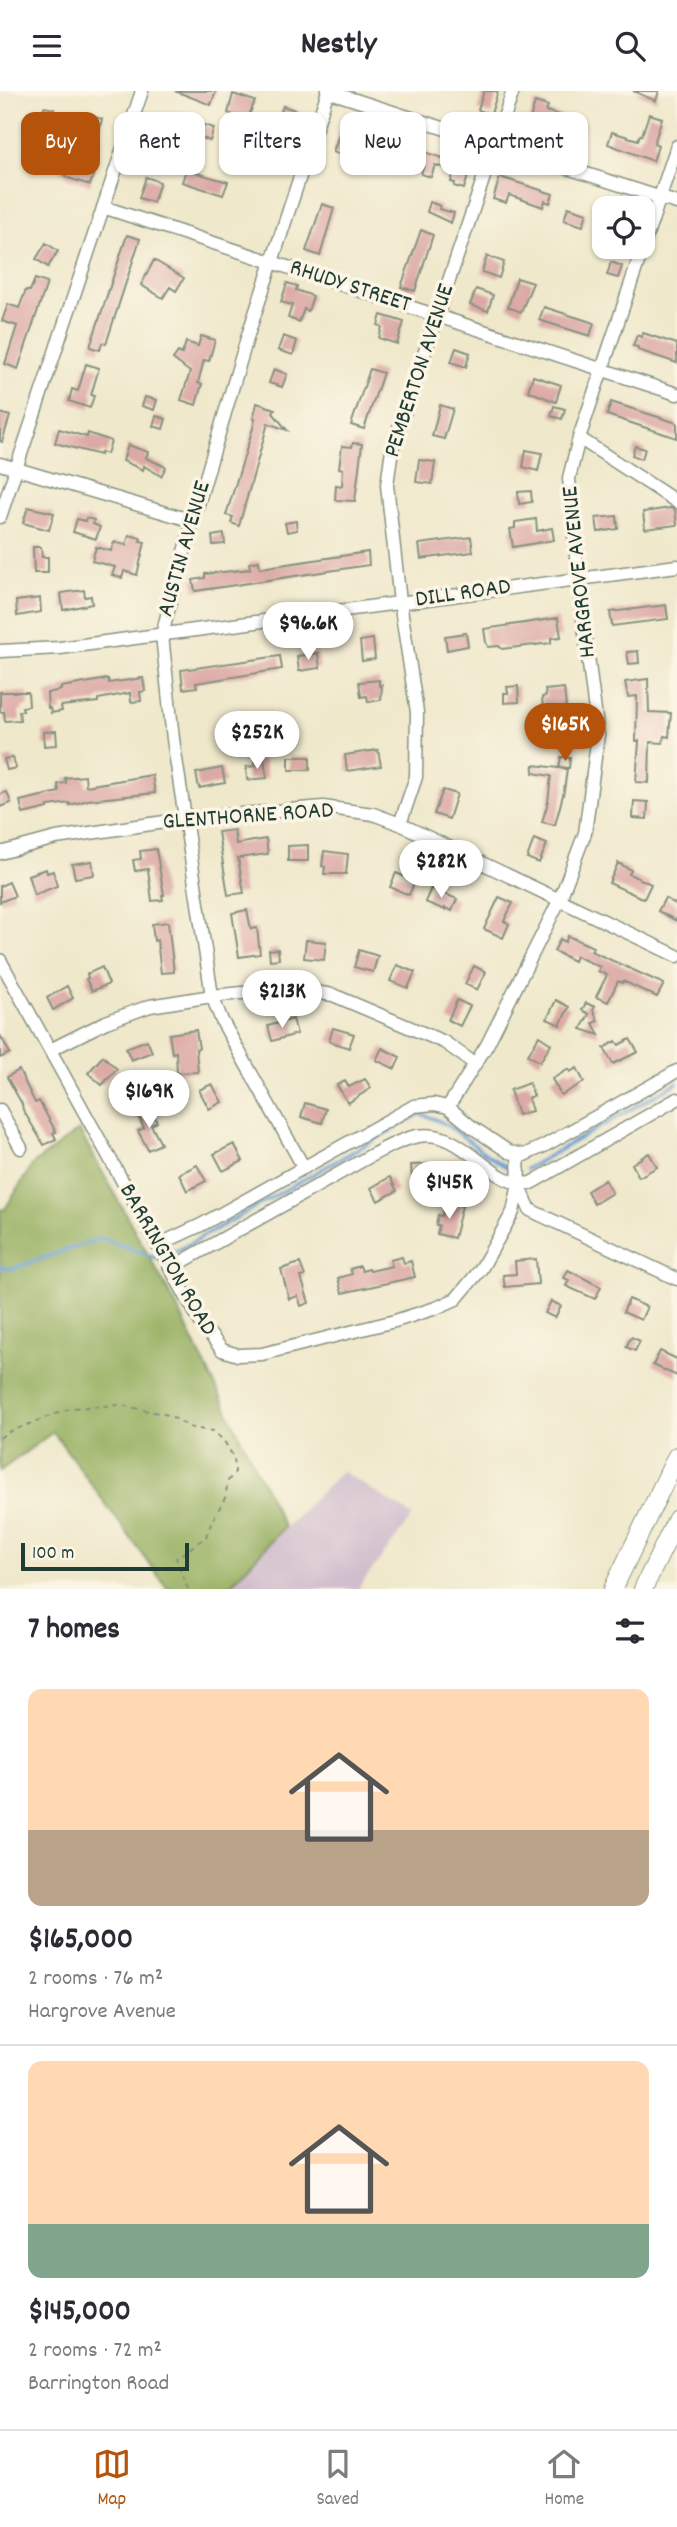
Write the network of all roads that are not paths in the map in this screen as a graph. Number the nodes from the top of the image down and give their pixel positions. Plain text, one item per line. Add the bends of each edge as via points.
1 (142, 91) edge
2 (328, 91) edge
3 (513, 91) edge
4 (506, 112) edge
5 (440, 127) edge
6 (677, 146) edge
7 (588, 174) edge
8 (485, 175) edge
9 (660, 198) junction
10 (677, 203) edge
11 (103, 208) junction
12 (272, 261) junction
13 (437, 316) junction
14 (603, 370) junction
15 (677, 394) edge
16 (579, 439) junction
17 (0, 464) edge
18 (15, 469) junction
19 (677, 502) edge
20 (0, 517) edge
21 (193, 521) junction
22 (677, 566) edge
23 (578, 578) junction
24 (400, 602) junction
25 (162, 635) junction
26 (0, 651) edge
27 (185, 819) junction
28 (400, 824) junction
29 (0, 853) edge
30 (560, 899) junction
31 (677, 956) edge
32 (0, 960) edge
33 (212, 996) junction
34 (50, 1050) junction
35 (475, 1064) junction
36 (677, 1071) edge
37 (677, 1099) edge
38 (449, 1107) junction
39 (0, 1111) edge
40 (21, 1148) dead end
41 (518, 1155) junction
42 (304, 1168) junction
43 (519, 1184) junction
44 (158, 1245) junction
45 (171, 1268) junction
46 (677, 1279) edge
47 (677, 1457) edge
48 (677, 1518) edge
49 (617, 1588) edge
50 (643, 1589) edge

1 - 11 street
2 - 5 street
2 - 12 street, AUSTIN AVENUE
3 - 4 street, PEMBERTON AVENUE
6 - 9 street, HARGROVE AVENUE
7 - 9 street
8 - 13 street, PEMBERTON AVENUE
9 - 10 street
9 - 14 street, HARGROVE AVENUE
11 - 12 street, RHUDY STREET
11 - 18 street
12 - 13 street, RHUDY STREET
12 - 21 street, AUSTIN AVENUE
13 - 14 street, RHUDY STREET
13 - 24 street, PEMBERTON AVENUE via 390,461 387,485
14 - 15 street, RHUDY STREET
14 - 16 street, HARGROVE AVENUE
16 - 19 street
16 - 23 street, HARGROVE AVENUE via 569,478
17 - 18 street
18 - 20 street
18 - 21 street
21 - 25 street, AUSTIN AVENUE
22 - 23 street, DILL ROAD
23 - 24 street, DILL ROAD
23 - 30 street, HARGROVE AVENUE via 598,735 585,833
24 - 25 street, DILL ROAD
24 - 28 street, PEMBERTON AVENUE via 417,712 416,777
25 - 26 street, DILL ROAD
25 - 27 street, AUSTIN AVENUE
27 - 28 street, GLENTHORNE ROAD via 323,807 373,814
27 - 29 street, GLENTHORNE ROAD via 56,838
27 - 33 street, AUSTIN AVENUE
28 - 30 street, GLENTHORNE ROAD
30 - 31 street, GLENTHORNE ROAD
30 - 35 street, HARGROVE AVENUE
32 - 34 street, BARRINGTON ROAD
33 - 34 street via 150,1006
33 - 35 street via 290,989 333,995 444,1042
33 - 42 street, AUSTIN AVENUE
34 - 44 street, BARRINGTON ROAD
35 - 38 street, HARGROVE AVENUE
36 - 41 street via 544,1146
37 - 43 street via 531,1183
38 - 41 street
38 - 42 street via 414,1106
39 - 40 street
41 - 43 street, BARRINGTON ROAD
42 - 44 street
43 - 45 street via 454,1142 437,1136 404,1139
43 - 45 street, BARRINGTON ROAD via 513,1212 456,1299 421,1313 280,1350 246,1355 219,1348
43 - 46 street via 530,1210
44 - 45 street, BARRINGTON ROAD
47 - 49 highway
48 - 50 highway

